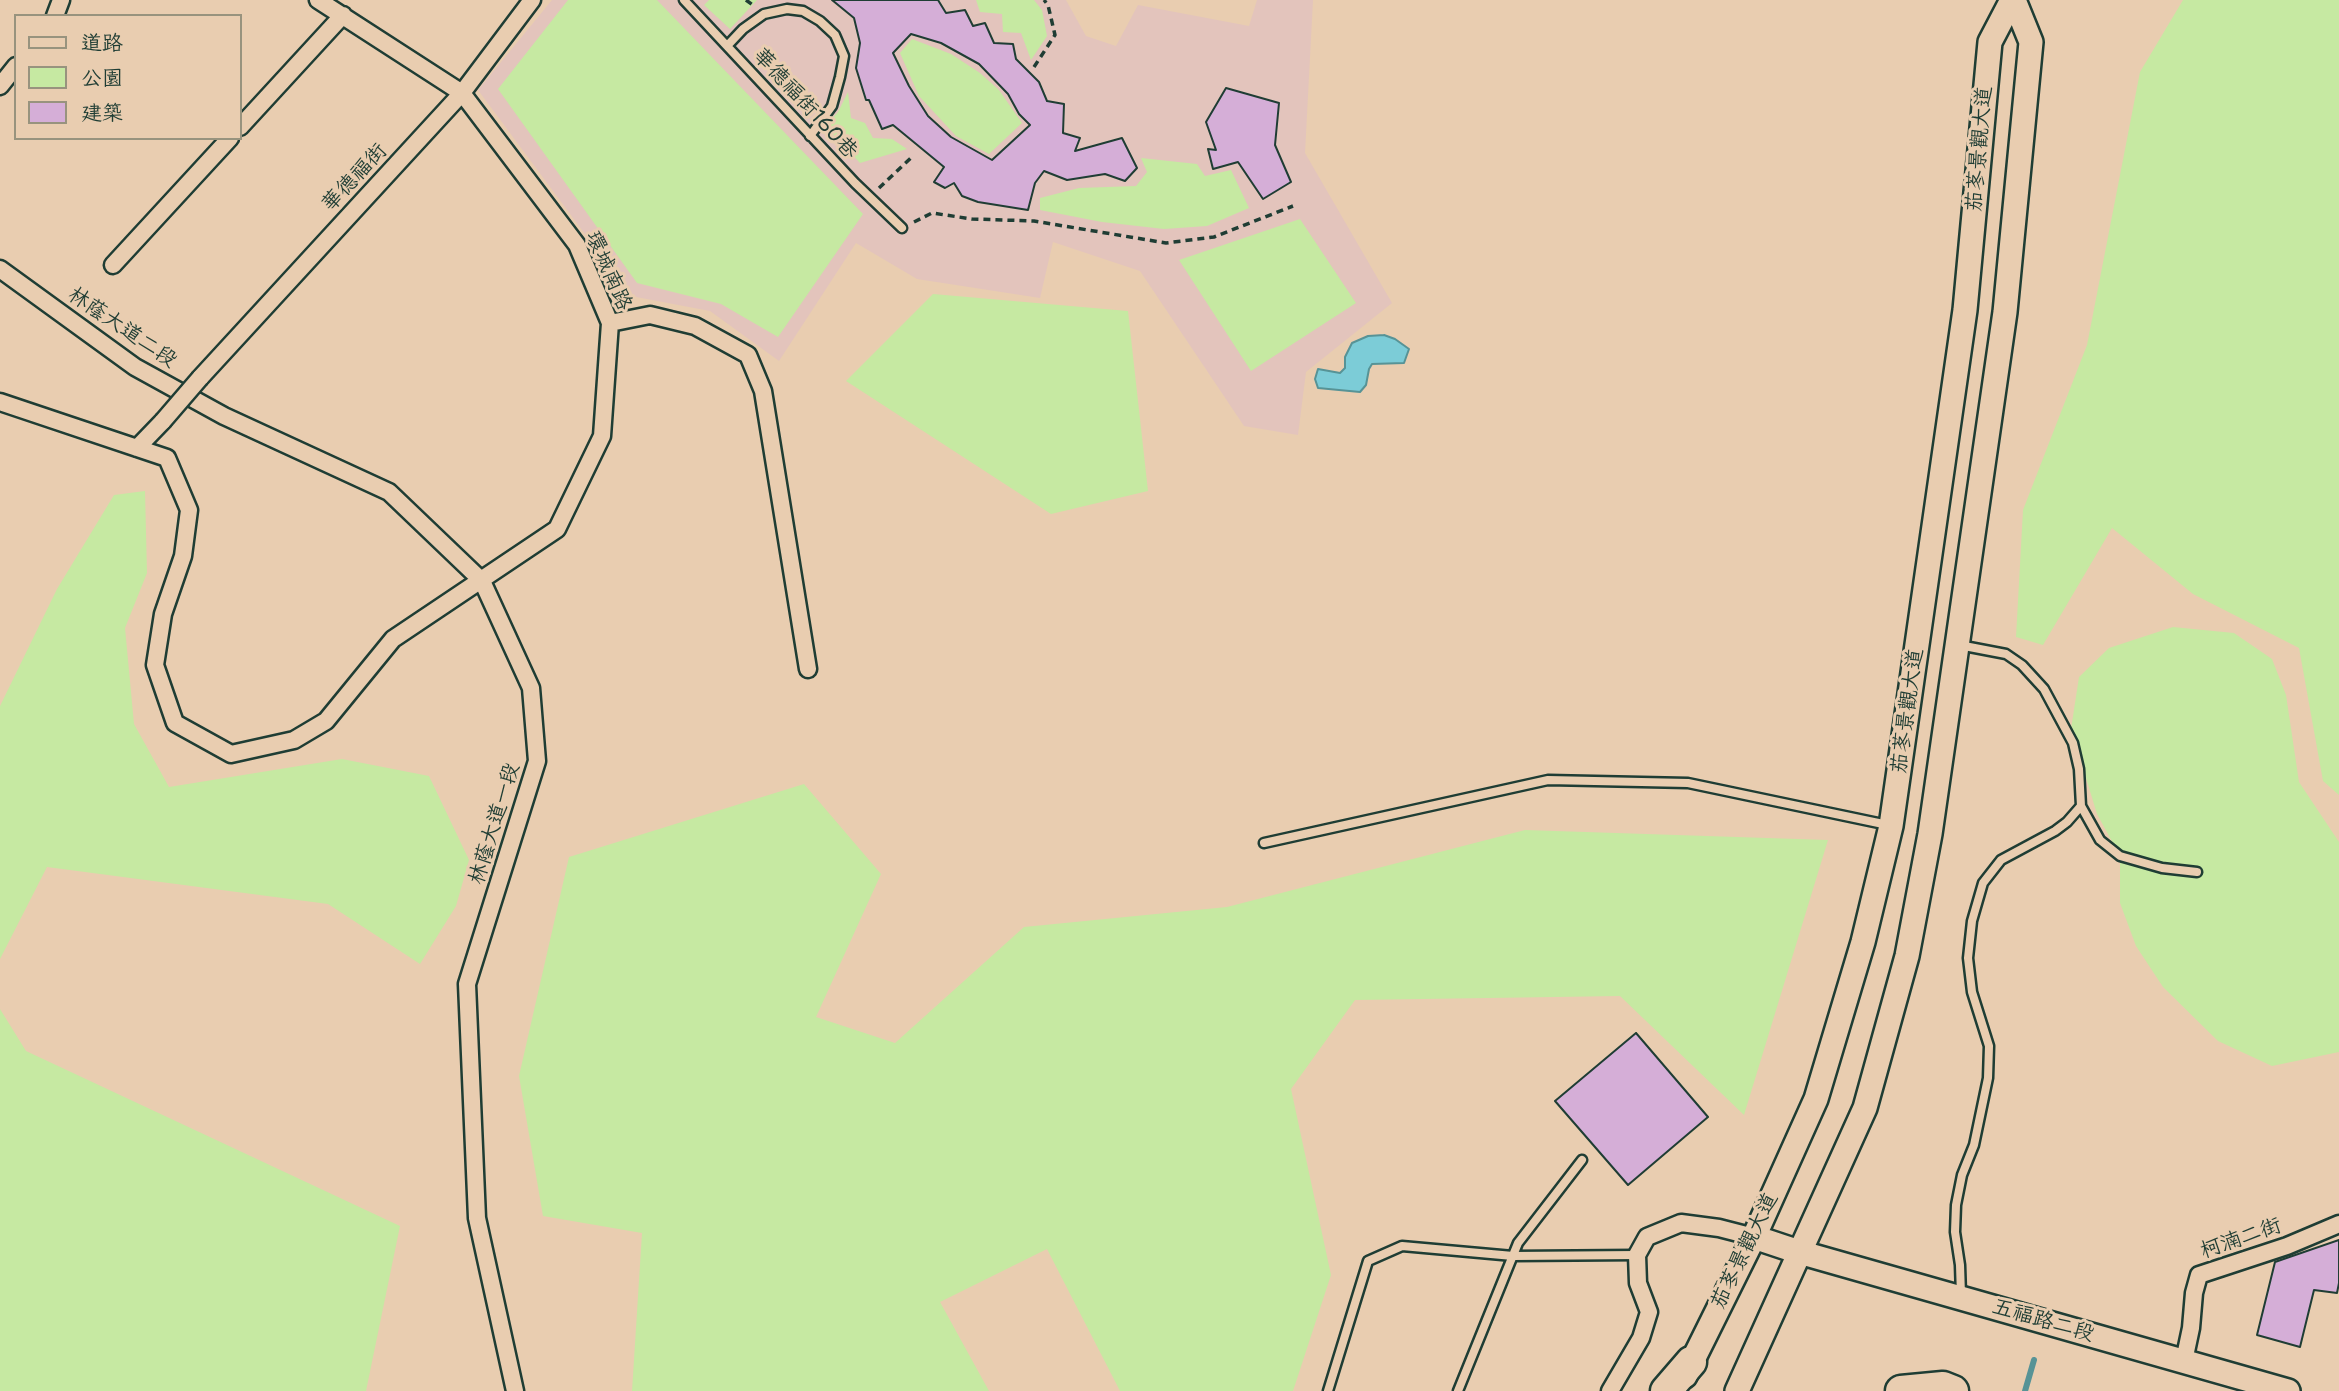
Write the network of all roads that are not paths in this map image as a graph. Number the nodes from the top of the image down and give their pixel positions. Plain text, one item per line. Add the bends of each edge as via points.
1 (318, 0) edge
2 (532, 0) edge
3 (684, 0) edge
4 (2013, 0) edge
5 (343, 15) junction
6 (727, 46) junction
7 (14, 68) edge
8 (0, 86) edge
9 (462, 93) junction
10 (242, 126) edge
11 (810, 136) junction
12 (228, 140) edge
13 (902, 228) road end
14 (113, 265) dead end
15 (0, 269) edge
16 (610, 323) junction
17 (0, 402) edge
18 (224, 416) joint
19 (137, 448) junction
20 (482, 581) junction
21 (1958, 645) junction
22 (808, 669) dead end
23 (2081, 806) junction
24 (1891, 826) junction
25 (1264, 843) dead end
26 (2197, 872) dead end
27 (1582, 1160) dead end
28 (2339, 1224) edge
29 (1754, 1237) junction
30 (1799, 1252) junction
31 (1513, 1255) junction
32 (1637, 1255) junction
33 (1961, 1298) junction
34 (2183, 1361) junction
35 (1691, 1362) junction
36 (515, 1391) edge
37 (1328, 1391) edge
38 (1458, 1391) edge
39 (1610, 1391) edge
40 (1666, 1391) edge
41 (1678, 1391) edge
42 (1737, 1391) edge
43 (1901, 1391) edge
44 (1953, 1391) edge
45 (2288, 1391) edge

1 - 5 street, 環城南路
2 - 9 street, 華德福街
3 - 6 lane, 華德福街160巷
4 - 21 street, 茄苳景觀大道 via 2031,42 2005,313
4 - 24 street, 茄苳景觀大道 via 1990,42 1965,310
5 - 9 street, 環城南路
5 - 10 street
6 - 11 lane, 華德福街160巷
6 - 11 lane via 764,15 787,9 803,11 835,35 844,56 840,77 832,106
7 - 8 street
9 - 16 street, 環城南路 via 577,245
9 - 19 street, 華德福街, bridge
11 - 13 lane, 華德福街160巷
12 - 14 street
15 - 18 street, 林蔭大道二段 via 135,367
16 - 20 street, 環城南路 via 602,436 557,528
16 - 22 street via 650,315 695,326 748,355 763,391
17 - 19 street, 環城南路
18 - 20 street, 林蔭大道一段 via 388,492
19 - 20 street, 環城南路 via 167,458 190,510 155,665 175,723 231,754 294,740 326,721 393,639
20 - 36 street, 林蔭大道一段 via 531,688 537,761 467,984 477,1218
21 - 23 lane via 2006,654 2044,689 2073,743
21 - 30 street, 茄苳景觀大道 via 1907,956 1865,1108
23 - 26 lane via 2100,840 2120,856
23 - 33 lane via 2054,831 2001,860 1983,883 1972,921 1968,958 1972,992 1989,1046 1982,1112 1956,1205
24 - 25 lane via 1688,783 1548,780
24 - 29 street, 茄苳景觀大道 via 1863,942 1816,1099
27 - 31 lane
28 - 34 street, 柯湳二街 via 2199,1275
29 - 30 street, 五福路二段
29 - 32 street via 1681,1223 1647,1237
29 - 35 street, 茄苳景觀大道
30 - 33 street, 五福路二段
30 - 42 street, 茄苳景觀大道
31 - 32 lane
31 - 37 lane via 1402,1246 1368,1261
31 - 38 lane
32 - 39 street via 1638,1283 1649,1312 1641,1338
33 - 34 street, 五福路二段
34 - 45 street, 五福路二段
35 - 40 highway
35 - 41 street, 茄苳景觀大道
43 - 44 highway via 1943,1387

